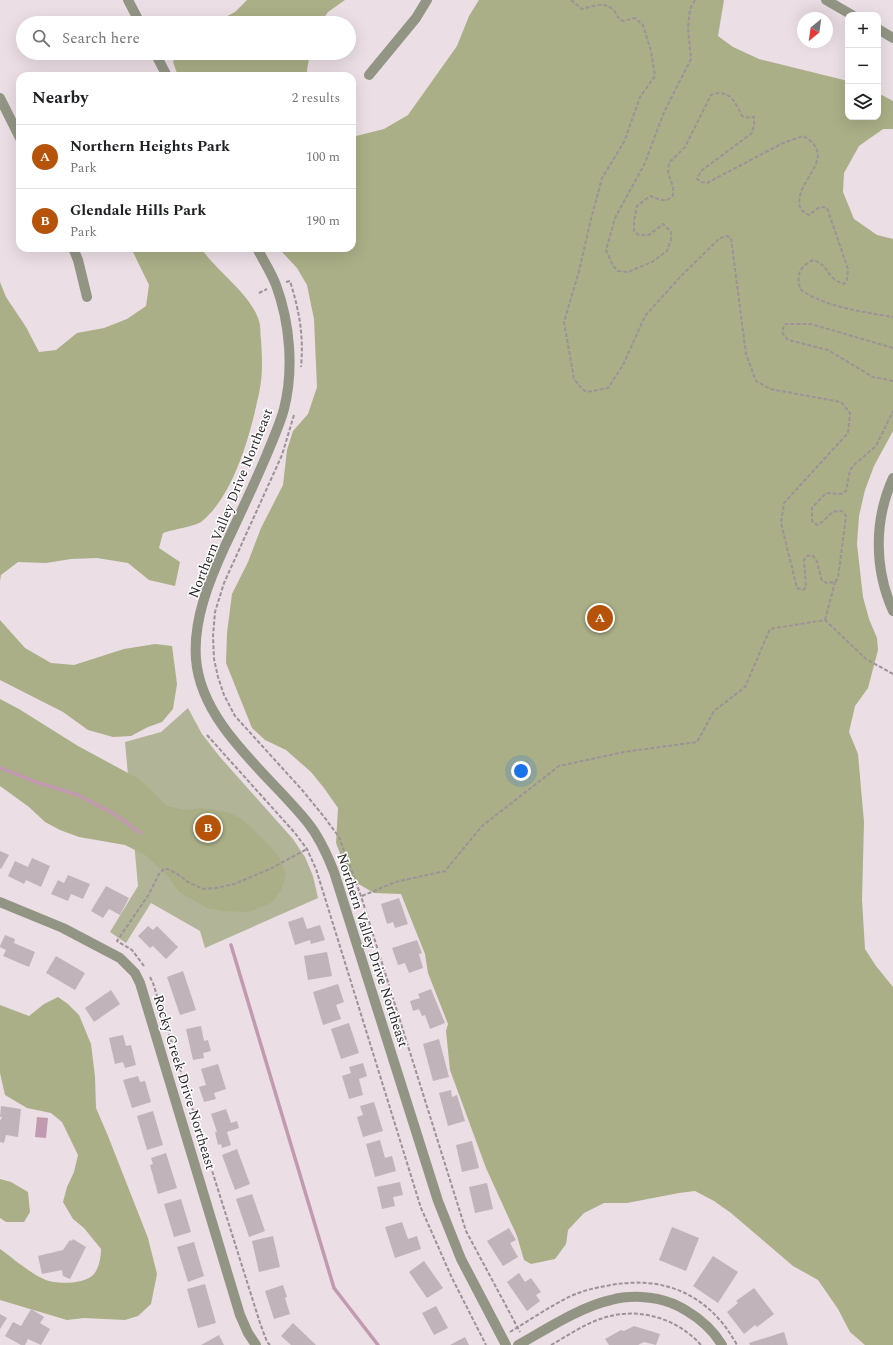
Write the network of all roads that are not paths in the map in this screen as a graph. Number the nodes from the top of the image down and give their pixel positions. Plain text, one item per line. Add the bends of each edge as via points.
1 (128, 0) edge
2 (427, 0) edge
3 (826, 0) edge
4 (847, 12) edge
5 (136, 16) edge
6 (881, 31) edge
7 (893, 38) edge
8 (159, 60) edge
9 (165, 72) edge
10 (370, 75) dead end
11 (0, 98) edge
12 (16, 130) edge
13 (75, 252) edge
14 (259, 252) edge
15 (87, 298) dead end
16 (893, 478) edge
17 (893, 611) edge
18 (0, 902) edge
19 (256, 1345) edge
20 (506, 1345) edge
21 (518, 1345) edge
22 (722, 1345) edge

1 - 5 street
2 - 10 street via 416,18
3 - 4 street
6 - 7 street
8 - 9 street
11 - 12 street
13 - 15 street
14 - 20 street, Northern Valley Drive Northeast via 276,285 283,310 288,340 288,386 284,409 274,437 205,596 196,637 196,660 200,680 208,702 221,725 308,823 326,852 438,1201 461,1259
16 - 17 street via 879,525 878,544 884,586
18 - 19 street, Rocky Creek Drive Northeast via 63,928 106,950 120,958 135,973 240,1315
21 - 22 street via 588,1308 612,1299 631,1298 671,1303 702,1322

